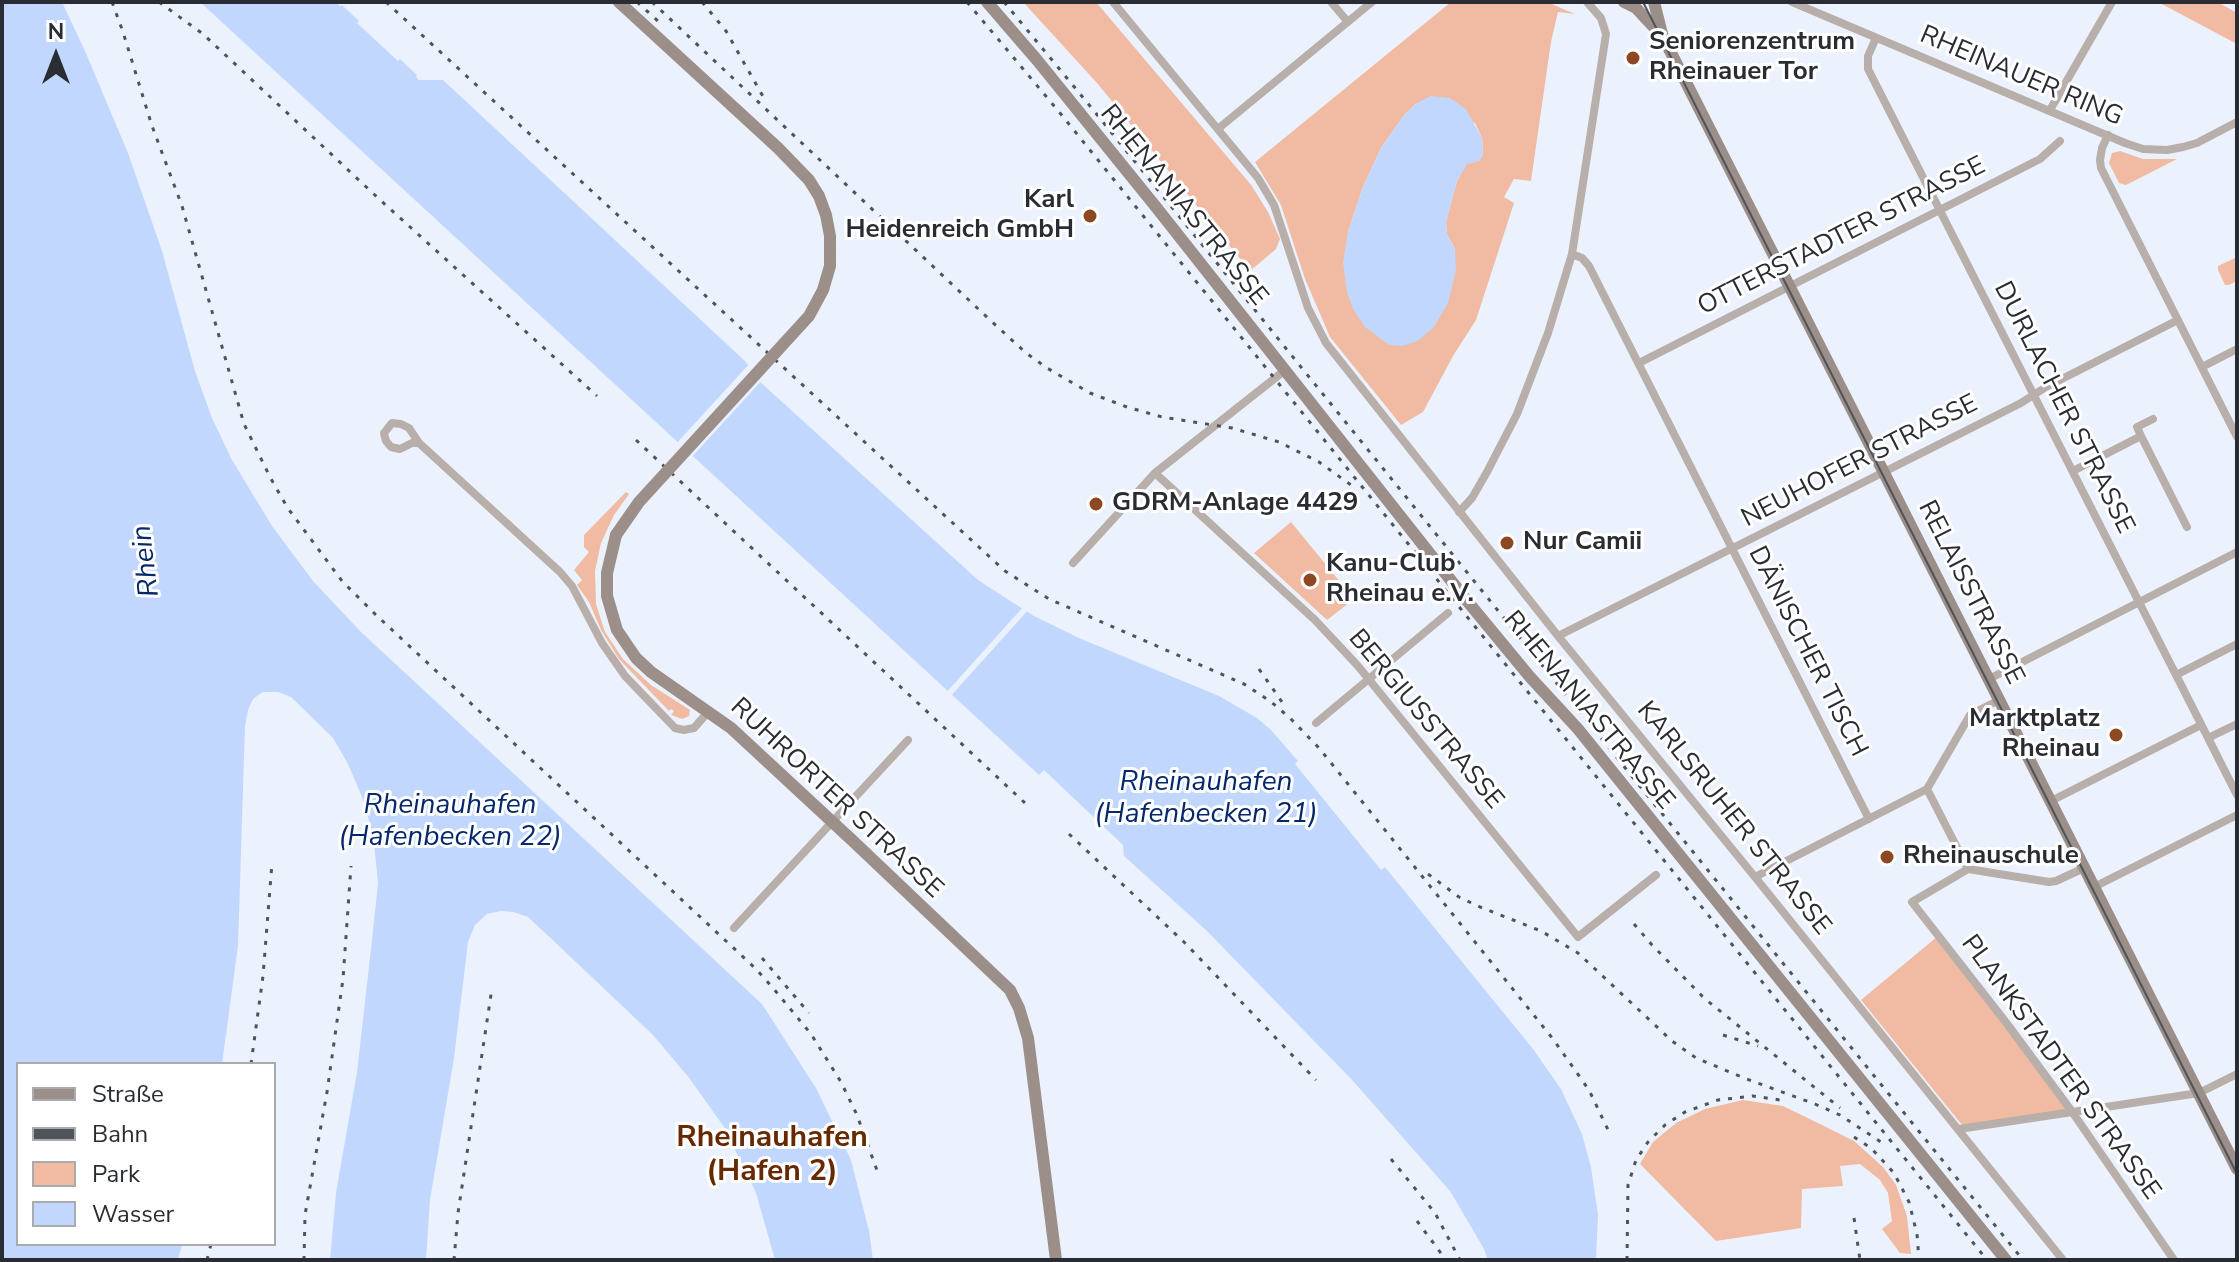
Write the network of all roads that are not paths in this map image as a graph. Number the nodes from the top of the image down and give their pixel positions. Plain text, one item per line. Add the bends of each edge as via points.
1 (619, 2) edge
2 (987, 2) edge
3 (1113, 2) edge
4 (1331, 2) edge
5 (1372, 2) edge
6 (1587, 2) edge
7 (1624, 2) edge
8 (1654, 2) edge
9 (1792, 2) edge
10 (2112, 2) edge
11 (1348, 22) junction
12 (1663, 37) junction
13 (1876, 38) junction
14 (2050, 110) junction
15 (2237, 122) edge
16 (1219, 128) junction
17 (2108, 135) junction
18 (2060, 141) dead end
19 (1940, 210) junction
20 (1572, 254) junction
21 (1790, 287) junction
22 (2178, 320) junction
23 (2237, 349) edge
24 (1639, 363) junction
25 (2202, 367) junction
26 (1284, 371) junction
27 (2034, 395) junction
28 (2153, 419) dead end
29 (2141, 436) junction
30 (2237, 437) edge
31 (419, 443) dead end
32 (1883, 471) junction
33 (2073, 471) junction
34 (1155, 473) junction
35 (1459, 512) junction
36 (2187, 527) dead end
37 (1733, 548) junction
38 (2237, 552) edge
39 (1073, 563) dead end
40 (2139, 602) junction
41 (1448, 613) dead end
42 (1558, 636) junction
43 (2237, 644) edge
44 (2176, 675) junction
45 (1989, 679) junction
46 (1369, 680) junction
47 (1999, 700) junction
48 (709, 711) junction
49 (1316, 723) dead end
50 (2237, 724) edge
51 (2201, 725) junction
52 (2208, 738) junction
53 (908, 740) dead end
54 (1927, 789) junction
55 (2237, 795) edge
56 (2051, 801) junction
57 (2237, 815) edge
58 (1869, 819) junction
59 (832, 821) junction
60 (2084, 868) junction
61 (1968, 869) junction
62 (1656, 875) dead end
63 (1755, 877) junction
64 (2094, 887) junction
65 (734, 928) dead end
66 (2237, 1074) edge
67 (2199, 1093) junction
68 (2073, 1113) junction
69 (1959, 1129) junction
70 (2237, 1169) edge
71 (1056, 1260) edge
72 (2006, 1260) edge
73 (2063, 1260) edge
74 (2174, 1260) edge

1 - 48 street, bridge via 809,180 830,236 830,266 809,316 639,502 616,535 608,562 610,608 631,652
2 - 26 street, RHENANIASTRASSE
3 - 16 street, KARLSRUHER STRASSE
4 - 11 street
5 - 11 street
6 - 20 street via 1606,34
7 - 12 street, RELAISSTRASSE
8 - 12 street, RELAISSTRASSE
9 - 13 street, RHEINAUER RING
10 - 14 street
11 - 16 street
12 - 21 street, RELAISSTRASSE
13 - 14 street, RHEINAUER RING
13 - 19 street, DURLACHER STRASSE via 1868,69
14 - 17 street, RHEINAUER RING
15 - 17 street, RHEINAUER RING via 2197,143 2167,150 2143,149
16 - 35 street, KARLSRUHER STRASSE via 1274,205 1308,308 1326,343
17 - 22 street via 2101,168
18 - 19 street, OTTERSTADTER STRASSE via 2040,159
19 - 21 street, OTTERSTADTER STRASSE
19 - 27 street, DURLACHER STRASSE
20 - 24 street, DÄNISCHER TISCH via 1589,266
20 - 35 street via 1517,414 1472,498
21 - 24 street, OTTERSTADTER STRASSE
21 - 32 street, RELAISSTRASSE
22 - 25 street
22 - 27 street, NEUHOFER STRASSE
23 - 25 street
24 - 37 street, DÄNISCHER TISCH
25 - 30 street
26 - 34 street
26 - 72 street, RHENANIASTRASSE
27 - 32 street, NEUHOFER STRASSE
27 - 33 street, DURLACHER STRASSE
28 - 29 street via 2137,427
29 - 33 street
29 - 36 street
31 - 48 street, RUHRORTER STRASSE via 560,572 625,676 675,728 694,728
32 - 37 street, NEUHOFER STRASSE
32 - 45 street, RELAISSTRASSE
33 - 40 street, DURLACHER STRASSE
34 - 39 street
34 - 46 street, BERGIUSSTRASSE via 1315,620
35 - 42 street, KARLSRUHER STRASSE
37 - 42 street, NEUHOFER STRASSE
37 - 58 street, DÄNISCHER TISCH
38 - 40 street
40 - 44 street, DURLACHER STRASSE
40 - 45 street
41 - 46 street
42 - 63 street, KARLSRUHER STRASSE
43 - 44 street
44 - 51 street, DURLACHER STRASSE
45 - 47 street, RELAISSTRASSE
46 - 49 street
46 - 62 street, BERGIUSSTRASSE via 1578,937
47 - 54 street via 1970,715
47 - 56 street, RELAISSTRASSE via 2038,762
48 - 59 street, RUHRORTER STRASSE
50 - 52 street
51 - 52 street, DURLACHER STRASSE
51 - 56 street
52 - 55 street, DURLACHER STRASSE
53 - 59 street
54 - 58 street
54 - 61 street
56 - 60 street, RELAISSTRASSE
57 - 64 street
58 - 63 street
59 - 65 street
59 - 71 street, RUHRORTER STRASSE via 1001,979 1015,999 1028,1038
60 - 61 street via 2049,882
60 - 64 street, RELAISSTRASSE
61 - 68 street, PLANKSTADTER STRASSE via 1912,902
63 - 69 street, KARLSRUHER STRASSE
64 - 67 street, RELAISSTRASSE
66 - 67 street
67 - 68 street
67 - 70 street, RELAISSTRASSE
68 - 69 street
68 - 74 street, PLANKSTADTER STRASSE
69 - 73 street, KARLSRUHER STRASSE

